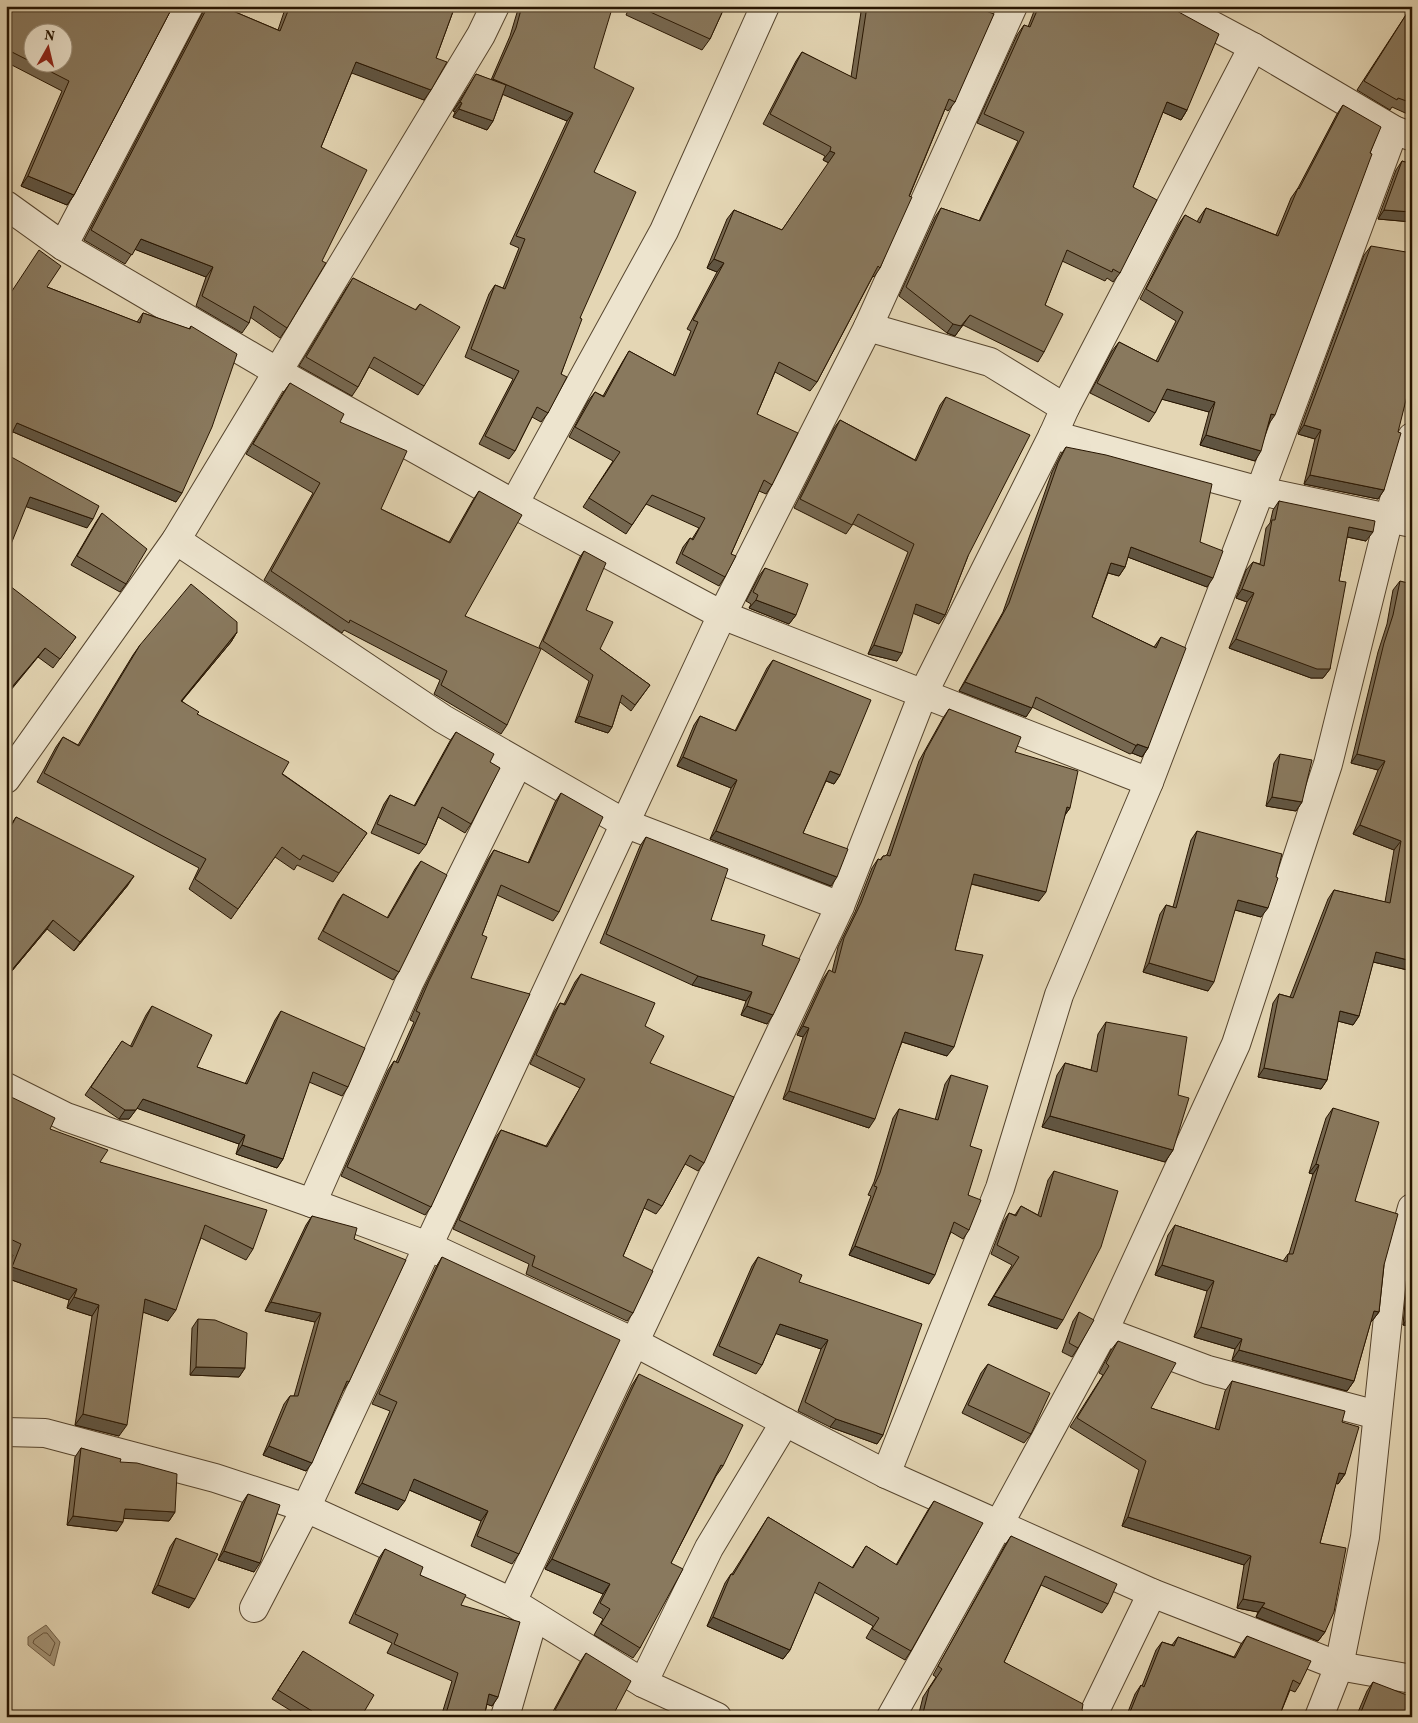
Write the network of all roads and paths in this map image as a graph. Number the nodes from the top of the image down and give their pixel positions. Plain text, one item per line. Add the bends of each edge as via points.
1 (189, 6) edge
2 (495, 6) edge
3 (765, 6) edge
4 (1013, 6) edge
5 (1176, 6) edge
6 (1253, 47) junction
7 (1403, 133) edge
8 (6, 205) edge
9 (63, 246) junction
10 (868, 327) junction
11 (278, 372) junction
12 (1065, 408) junction
13 (1053, 435) junction
14 (1412, 437) edge
15 (1260, 491) junction
16 (514, 504) junction
17 (1401, 520) edge
18 (176, 540) junction
19 (722, 615) junction
20 (923, 694) junction
21 (518, 763) junction
22 (6, 779) edge
23 (1149, 782) junction
24 (624, 823) junction
25 (840, 906) junction
26 (6, 1087) edge
27 (312, 1203) junction
28 (1412, 1208) edge
29 (428, 1246) junction
30 (1104, 1331) junction
31 (634, 1342) junction
32 (1377, 1415) junction
33 (785, 1422) junction
34 (6, 1432) edge
35 (886, 1474) junction
36 (306, 1508) junction
37 (999, 1524) junction
38 (1152, 1593) junction
39 (254, 1608) dead end
40 (523, 1609) junction
41 (1339, 1666) junction
42 (1412, 1679) edge
43 (643, 1683) junction
44 (505, 1717) edge
45 (717, 1717) edge
46 (891, 1717) edge
47 (1092, 1717) edge
48 (1319, 1717) edge

1 - 9 street
2 - 11 street via 481,35
3 - 16 street via 664,231
4 - 10 street
5 - 6 street
6 - 7 street
6 - 12 street
7 - 15 street
8 - 9 street
9 - 11 street
10 - 12 street via 990,362
10 - 19 street
11 - 16 street
11 - 18 street
12 - 13 street
13 - 15 street
13 - 20 street
14 - 17 street
15 - 17 street
15 - 23 street
16 - 19 street
17 - 30 street via 1328,764 1236,1044
18 - 21 street via 443,719
18 - 22 street
19 - 20 street
19 - 24 street
20 - 23 street
20 - 25 street
21 - 24 street
21 - 27 street via 409,983
23 - 35 street via 1059,995 1000,1188
24 - 25 street
24 - 29 street
25 - 31 street
26 - 27 street via 66,1117
27 - 29 street
28 - 32 street via 1392,1279
29 - 31 street
29 - 36 street
30 - 32 street via 1208,1370
30 - 37 street
31 - 33 street
31 - 40 street
32 - 41 street via 1365,1536
33 - 35 street
33 - 43 street via 708,1548
34 - 36 street via 45,1433 215,1478
35 - 37 street
36 - 39 street
36 - 40 street
37 - 38 street
37 - 46 street
38 - 41 street
38 - 47 street
40 - 43 street
40 - 44 street
41 - 42 street
41 - 48 street
43 - 45 street

